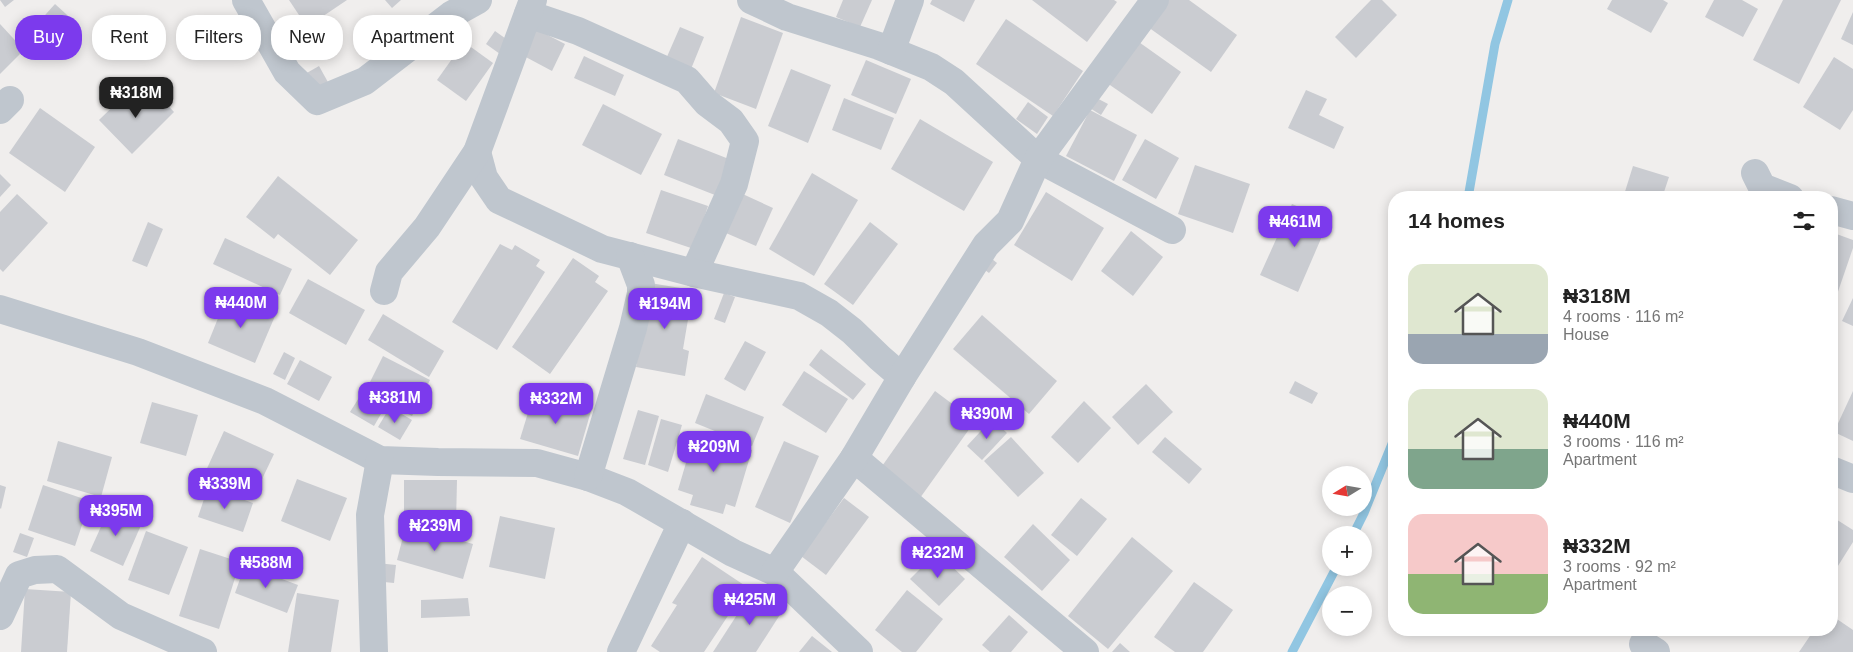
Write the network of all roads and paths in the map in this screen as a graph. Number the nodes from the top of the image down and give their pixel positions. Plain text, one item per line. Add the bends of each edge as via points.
1 (246, 0) edge
2 (478, 0) edge
3 (751, 0) edge
4 (910, 0) edge
5 (1155, 0) edge
6 (531, 7) edge
7 (890, 51) junction
8 (477, 152) junction
9 (1038, 159) junction
10 (1755, 174) dead end
11 (1772, 191) edge
12 (1838, 212) edge
13 (1853, 216) edge
14 (1172, 230) dead end
15 (630, 256) junction
16 (694, 272) junction
17 (384, 291) dead end
18 (0, 309) edge
19 (902, 377) junction
20 (854, 458) junction
21 (380, 460) junction
22 (1838, 473) edge
23 (588, 478) junction
24 (1853, 479) edge
25 (682, 523) junction
26 (775, 572) junction
27 (0, 616) edge
28 (203, 652) edge
29 (374, 652) edge
30 (621, 652) edge
31 (859, 652) edge
32 (1085, 652) edge

1 - 2 street via 287,72 317,101 365,81 451,15
3 - 7 street via 787,17
4 - 7 street
5 - 9 street
6 - 8 street
6 - 16 street via 687,80 707,103 731,121 745,141 734,184
7 - 9 street via 931,67 954,82
8 - 15 street via 484,178 500,200 602,249
8 - 17 street via 428,227 389,272
9 - 14 street
9 - 19 street via 1010,221 986,245
10 - 11 street via 1762,187
12 - 13 street
15 - 16 street
15 - 23 street via 641,293
16 - 19 street via 799,296 852,331
18 - 21 street via 138,352 265,401
19 - 20 street
20 - 26 street
20 - 32 street
21 - 23 street via 536,463
21 - 29 street via 370,515
22 - 24 street
23 - 25 street via 627,492
25 - 26 street via 733,553
25 - 30 street
26 - 31 street
27 - 28 street via 19,575 35,570 57,570 120,616

